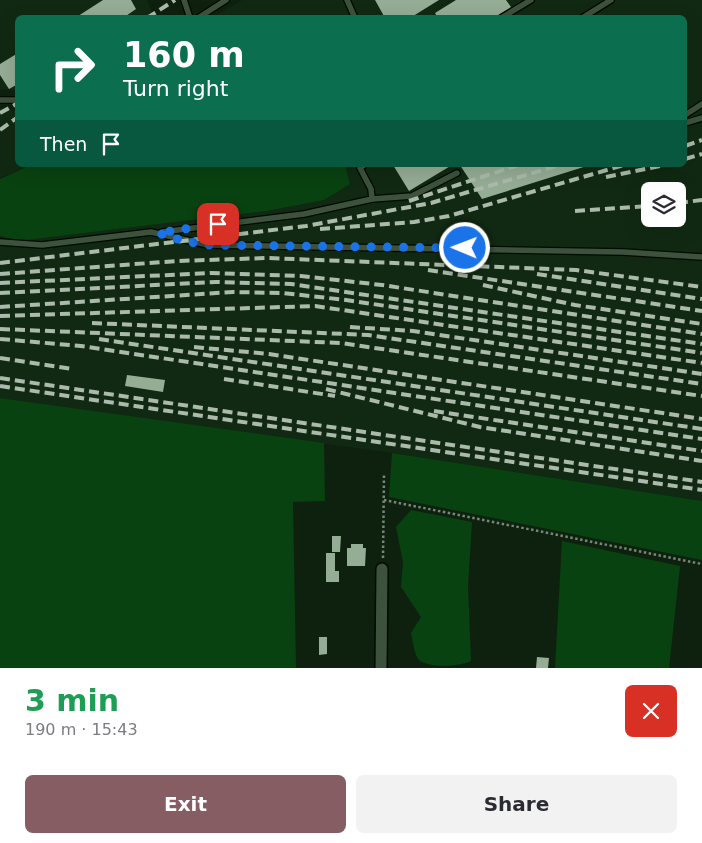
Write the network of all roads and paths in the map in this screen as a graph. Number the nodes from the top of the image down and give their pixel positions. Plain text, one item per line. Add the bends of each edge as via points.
1 (184, 0) edge
2 (226, 0) edge
3 (347, 0) edge
4 (531, 0) edge
5 (611, 0) edge
6 (189, 15) edge
7 (203, 15) edge
8 (354, 15) edge
9 (506, 15) edge
10 (587, 15) edge
11 (0, 100) edge
12 (15, 100) edge
13 (702, 104) edge
14 (687, 113) edge
15 (702, 118) edge
16 (687, 122) edge
17 (361, 167) edge
18 (457, 172) dead end
19 (372, 200) junction
20 (158, 233) junction
21 (0, 242) edge
22 (702, 257) edge
23 (384, 475) dead end
24 (384, 500) junction
25 (702, 564) edge
26 (382, 569) joint
27 (381, 668) edge

1 - 6 lane
2 - 7 lane
3 - 8 lane
4 - 9 lane
5 - 10 lane
11 - 12 lane
13 - 14 lane
15 - 16 lane
17 - 19 lane
18 - 19 lane via 412,196
19 - 20 lane via 304,214
20 - 21 lane via 133,233 42,245
20 - 22 lane via 208,245 603,251
23 - 24 path
24 - 25 path
24 - 26 path
26 - 27 street

